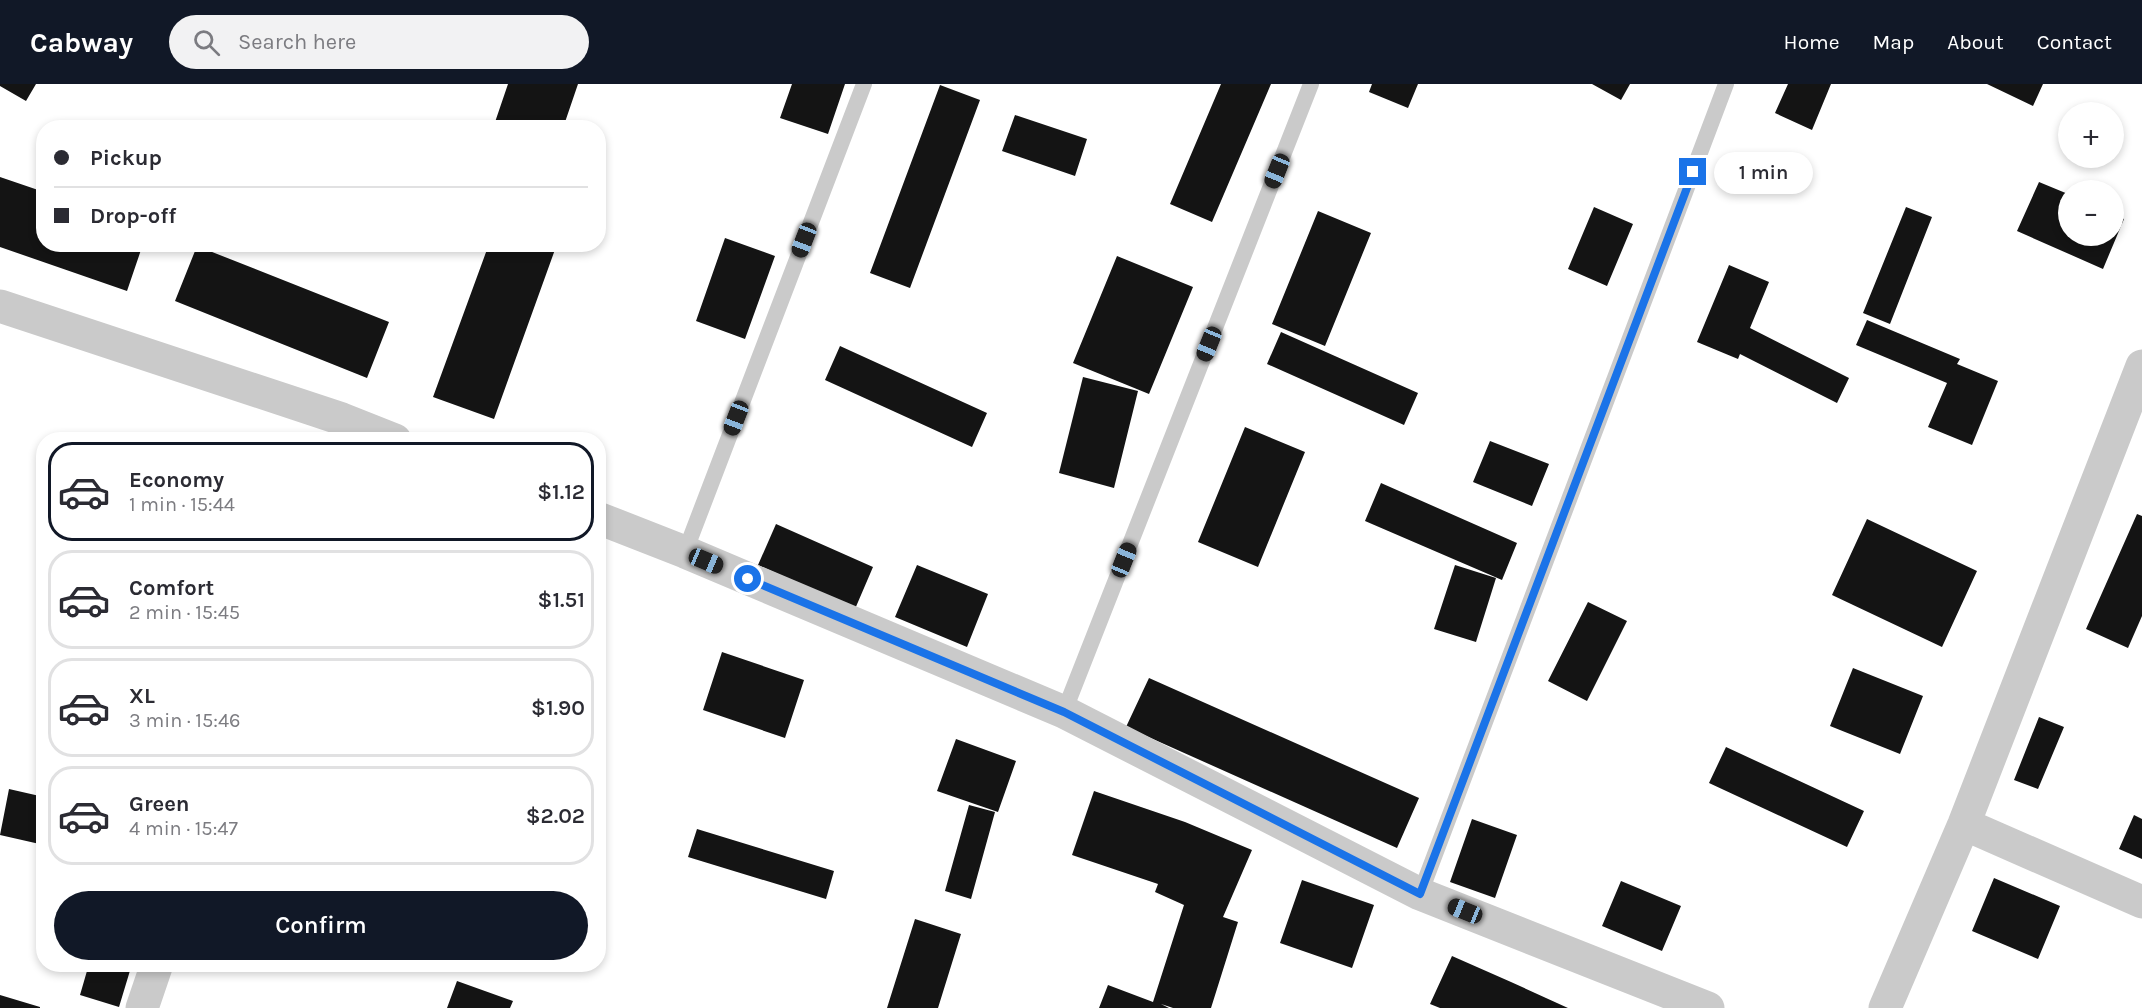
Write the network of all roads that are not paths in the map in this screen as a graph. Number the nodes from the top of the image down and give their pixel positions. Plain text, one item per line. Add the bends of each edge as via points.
1 (864, 84) edge
2 (1311, 84) edge
3 (1726, 84) edge
4 (0, 306) edge
5 (2142, 366) edge
6 (339, 429) edge
7 (354, 432) edge
8 (606, 521) edge
9 (685, 552) junction
10 (1064, 712) junction
11 (1964, 824) junction
12 (1420, 894) junction
13 (2142, 902) edge
14 (154, 972) edge
15 (142, 1008) edge
16 (1708, 1008) edge
17 (1885, 1008) edge

1 - 9 lane
2 - 10 lane
3 - 12 lane
4 - 6 street
5 - 11 street
6 - 7 street
8 - 9 street
9 - 10 street
10 - 12 street
11 - 13 street
11 - 17 street
12 - 16 street
14 - 15 street

